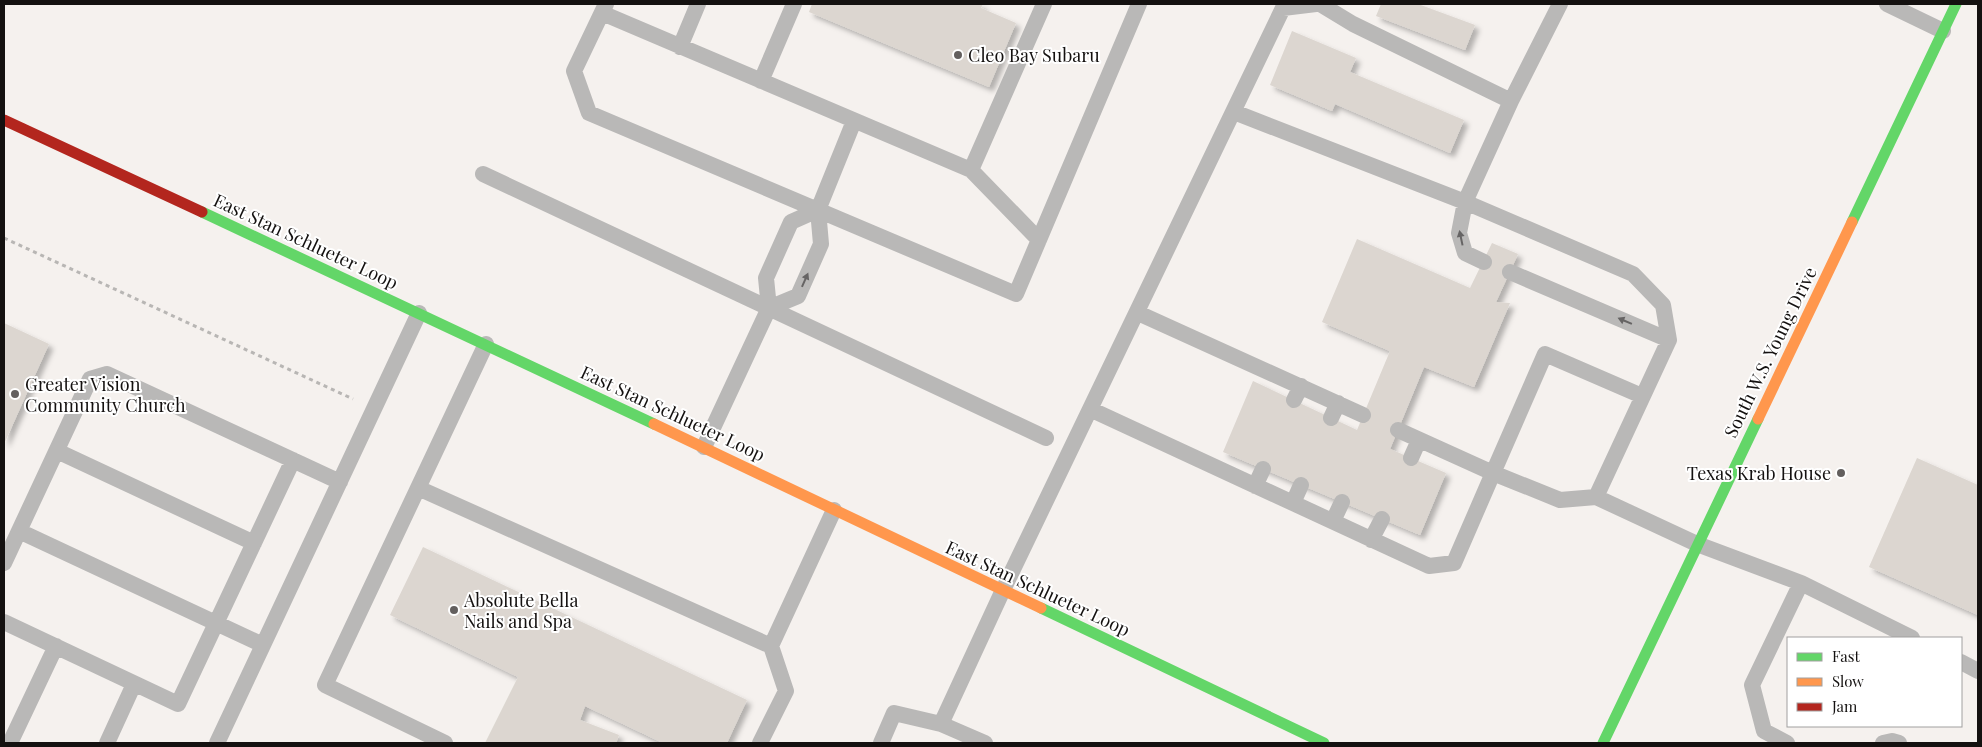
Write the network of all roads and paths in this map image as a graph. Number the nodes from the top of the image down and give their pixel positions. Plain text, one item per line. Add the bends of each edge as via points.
1 (698, 4) edge
2 (794, 4) edge
3 (1044, 4) edge
4 (1139, 4) edge
5 (1316, 4) edge
6 (1320, 4) edge
7 (1560, 4) edge
8 (1886, 4) edge
9 (1956, 4) edge
10 (604, 8) edge
11 (1943, 31) junction
12 (680, 47) junction
13 (761, 81) junction
14 (1511, 101) junction
15 (1234, 112) junction
16 (4, 120) edge
17 (854, 121) junction
18 (971, 170) junction
19 (483, 174) dead end
20 (1465, 202) junction
21 (818, 210) junction
22 (4, 238) edge
23 (1039, 240) junction
24 (1484, 262) dead end
25 (1510, 272) dead end
26 (769, 308) junction
27 (420, 313) junction
28 (1138, 313) junction
29 (1669, 340) junction
30 (486, 344) junction
31 (1642, 396) junction
32 (1338, 403) junction
33 (374, 409) junction
34 (1092, 410) junction
35 (1363, 414) dead end
36 (1331, 418) dead end
37 (1398, 430) dead end
38 (1046, 438) dead end
39 (1419, 440) junction
40 (704, 447) junction
41 (57, 451) junction
42 (1411, 458) dead end
43 (293, 460) junction
44 (1263, 469) dead end
45 (1492, 473) junction
46 (340, 482) junction
47 (1301, 484) dead end
48 (1255, 486) junction
49 (418, 488) junction
50 (1596, 497) junction
51 (1342, 502) dead end
52 (1293, 503) junction
53 (834, 510) junction
54 (1382, 519) dead end
55 (1333, 521) junction
56 (19, 531) junction
57 (1371, 540) junction
58 (254, 543) junction
59 (1697, 544) junction
60 (4, 563) edge
61 (1801, 583) junction
62 (1003, 590) junction
63 (4, 622) edge
64 (216, 623) junction
65 (1910, 637) edge
66 (263, 645) junction
67 (56, 646) junction
68 (771, 646) junction
69 (1962, 663) edge
70 (1978, 671) edge
71 (134, 684) junction
72 (941, 724) junction
73 (10, 743) edge
74 (107, 743) edge
75 (217, 743) edge
76 (445, 743) edge
77 (760, 743) edge
78 (881, 743) edge
79 (985, 743) edge
80 (1324, 743) edge
81 (1603, 743) edge
82 (1787, 743) edge
83 (1883, 743) edge
84 (1899, 743) edge

1 - 12 lane
2 - 13 lane
3 - 18 lane
4 - 23 lane
5 - 15 lane via 1283,8
6 - 14 lane
7 - 14 lane
8 - 11 lane
9 - 11 main road, South W.S. Young Drive
10 - 12 lane
10 - 21 lane via 574,71 589,113
11 - 59 main road, South W.S. Young Drive
12 - 13 lane
13 - 17 lane
14 - 20 lane
15 - 20 lane
15 - 28 lane
16 - 27 main road, East Stan Schlueter Loop
17 - 18 lane
17 - 21 lane
18 - 23 lane
19 - 26 lane
24 -> 20 lane via 1465,252 1459,234
20 - 29 lane via 1633,274 1663,305
21 - 23 lane via 1016,294
21 - 26 lane via 791,222 766,278
26 -> 21 lane via 798,296 821,244
22 - 33 path
29 -> 25 lane
26 - 38 lane
26 - 40 lane
27 - 30 main road, East Stan Schlueter Loop
27 - 33 lane
28 - 32 lane via 1298,393
28 - 34 lane
29 - 31 lane
30 - 40 main road, East Stan Schlueter Loop
30 - 49 lane
31 - 45 lane via 1545,354
31 - 50 lane
32 - 35 lane
32 - 36 lane
33 - 46 lane
34 - 48 lane
34 - 62 lane
37 - 39 lane
39 - 42 lane
39 - 45 lane
40 - 53 main road, East Stan Schlueter Loop
41 - 43 lane via 90,379 106,374
41 - 56 lane
41 - 58 lane
43 - 46 lane
43 - 58 lane
44 - 48 lane
45 - 50 lane via 1560,500
45 - 57 lane via 1454,563 1429,566
46 - 66 lane
47 - 52 lane
48 - 52 lane
49 - 68 lane
49 - 76 lane via 324,685
50 - 59 lane
51 - 55 lane
52 - 55 lane
53 - 62 main road, East Stan Schlueter Loop
53 - 68 lane
54 - 57 lane
55 - 57 lane
56 - 60 lane
56 - 64 lane
58 - 64 lane
59 - 61 lane
59 - 81 main road, South W.S. Young Drive
61 - 65 lane
61 - 82 lane via 1752,685 1764,731
62 - 72 lane
62 - 80 main road, East Stan Schlueter Loop
63 - 67 lane
64 - 66 lane
64 - 71 lane via 178,704
66 - 75 lane
67 - 71 lane
67 - 73 lane
68 - 77 lane via 786,691
69 - 70 lane
71 - 74 lane
72 - 78 lane via 894,713
72 - 79 lane
83 - 84 lane via 1892,740

